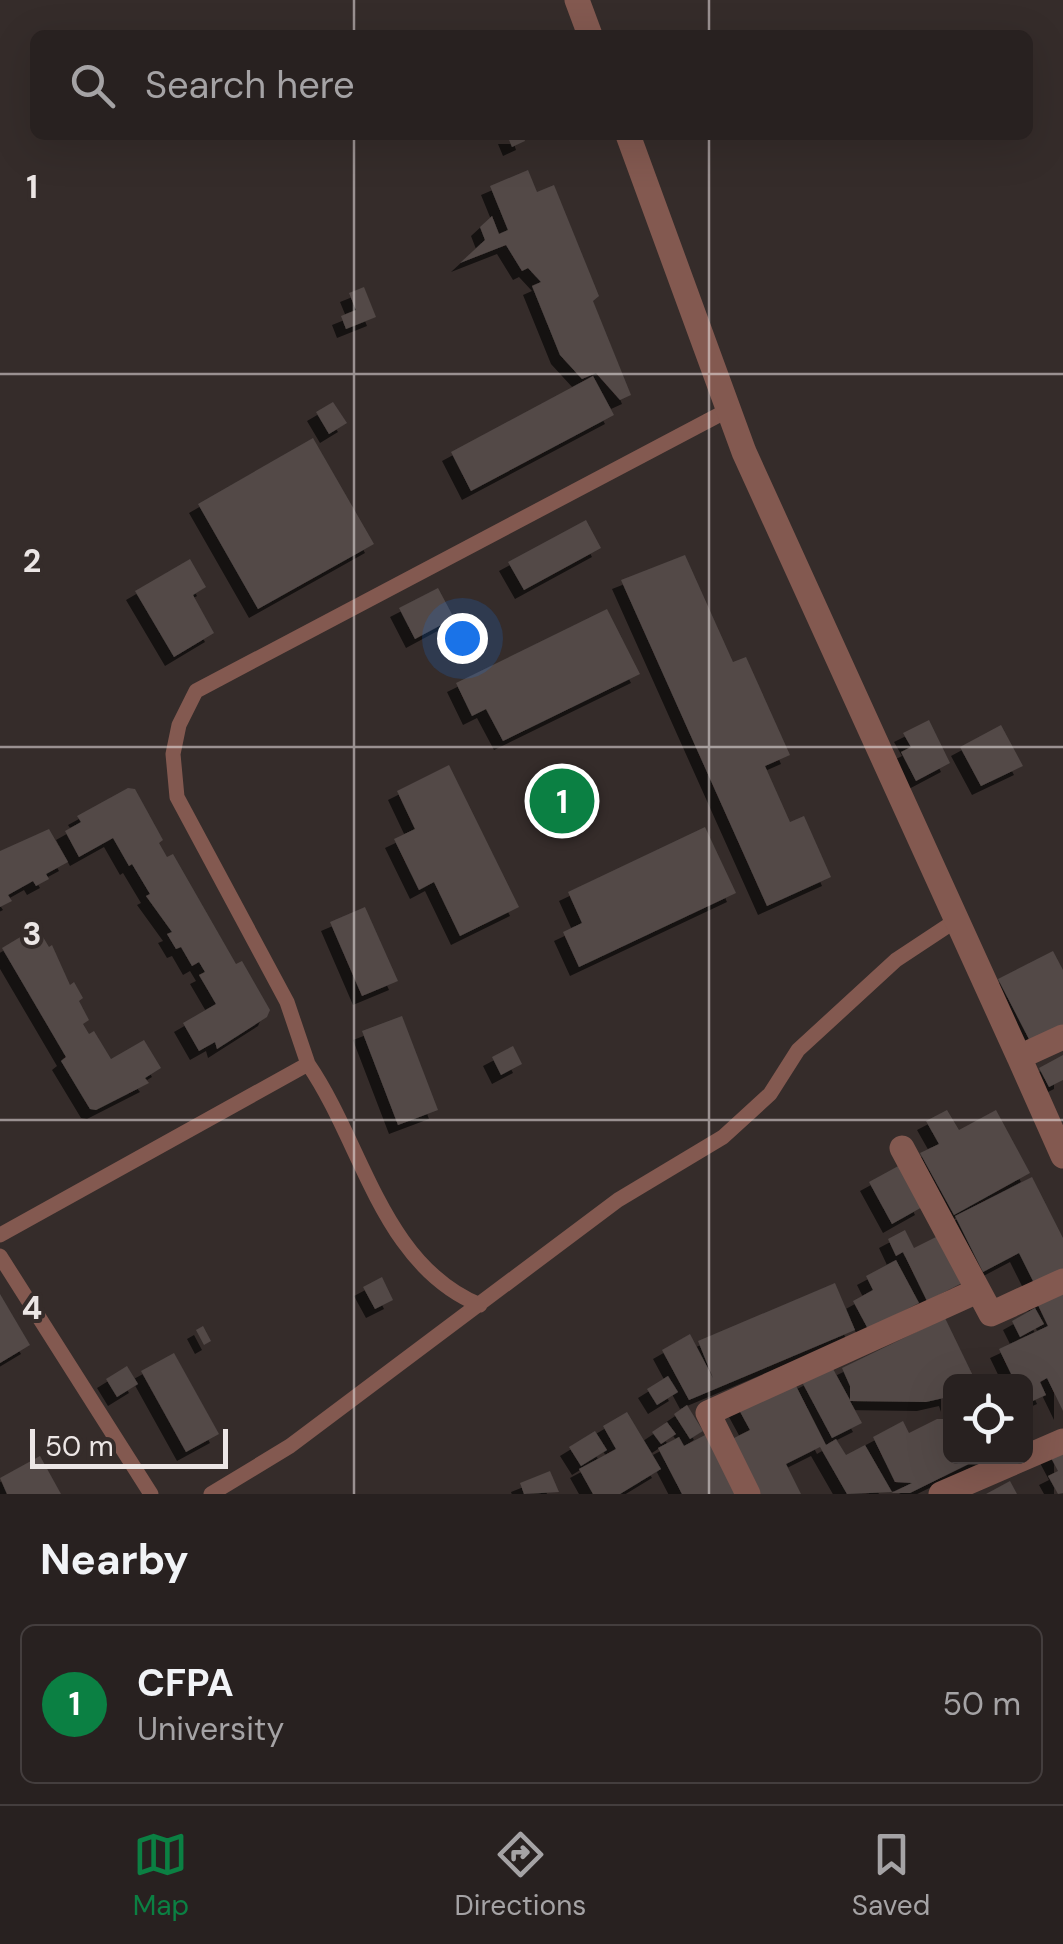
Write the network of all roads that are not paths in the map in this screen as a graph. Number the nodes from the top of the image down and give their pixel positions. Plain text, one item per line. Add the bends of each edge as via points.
1 (577, 0) edge
2 (588, 30) edge
3 (630, 140) edge
4 (732, 408) junction
5 (956, 921) junction
6 (1063, 1037) edge
7 (1018, 1058) junction
8 (308, 1064) junction
9 (902, 1148) dead end
10 (1063, 1156) edge
11 (0, 1235) edge
12 (0, 1256) edge
13 (1063, 1281) edge
14 (977, 1291) junction
15 (480, 1305) junction
16 (1063, 1441) edge
17 (151, 1494) edge
18 (211, 1494) edge
19 (748, 1494) edge
20 (941, 1494) edge

1 - 2 street
3 - 4 street
4 - 5 street via 744,452
4 - 8 lane via 196,691 174,754 177,797 287,1002
5 - 7 street
5 - 15 lane via 896,960 798,1050 770,1094 723,1137 618,1200
6 - 7 street
7 - 10 street
8 - 11 lane
8 - 15 lane via 420,1266 450,1292
9 - 14 street
12 - 17 lane
13 - 14 street via 991,1314
14 - 19 street via 708,1413
15 - 18 lane via 290,1446
16 - 20 street

